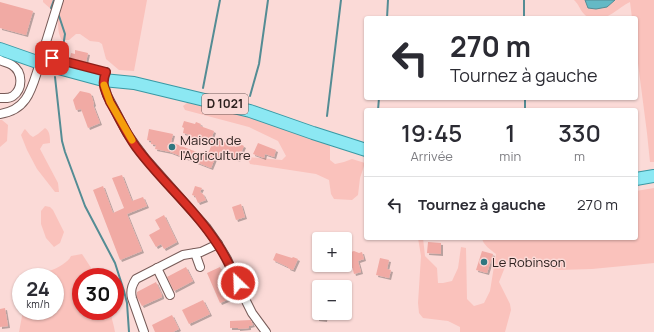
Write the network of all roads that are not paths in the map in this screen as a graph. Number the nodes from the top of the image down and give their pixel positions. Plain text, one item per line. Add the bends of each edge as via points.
1 (59, 0) edge
2 (0, 41) edge
3 (0, 49) edge
4 (41, 59) junction
5 (0, 60) edge
6 (104, 76) junction
7 (13, 96) junction
8 (0, 98) edge
9 (21, 105) junction
10 (0, 114) edge
11 (364, 149) edge
12 (654, 176) edge
13 (638, 179) edge
14 (218, 244) junction
15 (195, 254) junction
16 (200, 267) dead end
17 (157, 268) junction
18 (170, 295) dead end
19 (144, 332) edge
20 (266, 332) edge

1 - 4 street
2 - 4 main road, D 1021
3 - 4 main road, D 1021
4 - 6 main road, D 1021
4 - 9 street via 30,93
5 - 7 street via 12,64 19,73 19,88
6 - 11 main road, D 1021 via 250,111
6 - 14 street via 110,102 136,146
7 - 8 street
7 - 9 street
9 - 10 street
12 - 13 main road
14 - 15 street
14 - 20 street via 252,313
15 - 16 street
15 - 17 street via 183,255
17 - 18 street
17 - 19 street via 136,279 131,287 132,298

